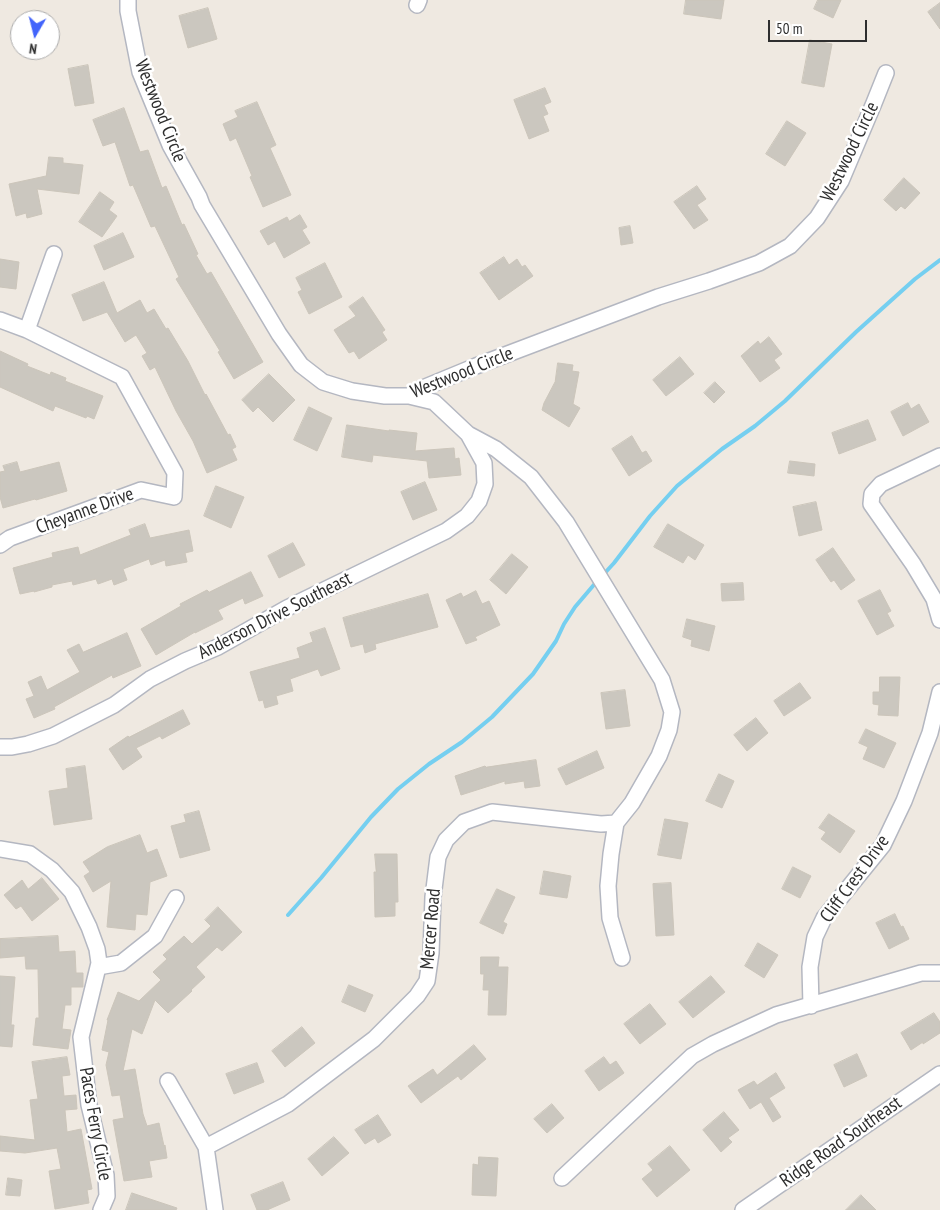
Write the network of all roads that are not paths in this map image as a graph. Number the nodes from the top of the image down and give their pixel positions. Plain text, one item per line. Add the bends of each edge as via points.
1 (128, 0) edge
2 (886, 74) dead end
3 (54, 254) dead end
4 (0, 320) edge
5 (27, 330) junction
6 (409, 396) junction
7 (468, 434) junction
8 (940, 456) edge
9 (0, 545) edge
10 (940, 620) edge
11 (940, 692) edge
12 (0, 746) edge
13 (616, 822) junction
14 (0, 848) edge
15 (176, 898) dead end
16 (622, 958) dead end
17 (98, 967) junction
18 (940, 973) edge
19 (811, 1006) junction
20 (940, 1074) edge
21 (168, 1081) dead end
22 (206, 1146) junction
23 (562, 1178) dead end
24 (101, 1210) edge
25 (215, 1210) edge
26 (743, 1210) edge

1 - 6 street, Westwood Circle via 140,72 170,145 202,205 301,366 323,382 352,391
2 - 6 street, Westwood Circle via 841,181 817,218 790,246 759,263 649,300 476,366
3 - 5 street
4 - 5 street, Cheyanne Drive
5 - 9 street, Cheyanne Drive via 122,376 174,473 174,497 141,490 10,538
6 - 7 street, Anderson Drive Southeast via 434,402
7 - 12 street, Anderson Drive Southeast via 484,464 485,484 479,501 467,516 446,531 287,608 218,647 184,661 150,679 114,705 53,736 28,744
7 - 13 street, Anderson Drive Southeast via 496,450 531,477 566,522 662,680 672,712 669,730 659,756 632,803
8 - 10 street via 881,484 872,494 871,504 934,599
11 - 19 street, Cliff Crest Drive via 930,733 883,845 824,918 815,937 810,967
13 - 16 street via 608,886 610,918
13 - 22 street, Mercer Road via 601,824 492,812 464,822 446,840 438,857 431,953 426,981 417,996 374,1040 288,1104
14 - 17 street, Paces Ferry Circle via 30,854 52,870 72,892 97,949
15 - 17 street via 155,936 121,963
17 - 24 street, Paces Ferry Circle via 81,1038 88,1105 106,1174 107,1196
18 - 19 street via 920,973
19 - 23 street via 776,1015 692,1056
20 - 26 street, Ridge Road Southeast
21 - 22 street
22 - 25 street

